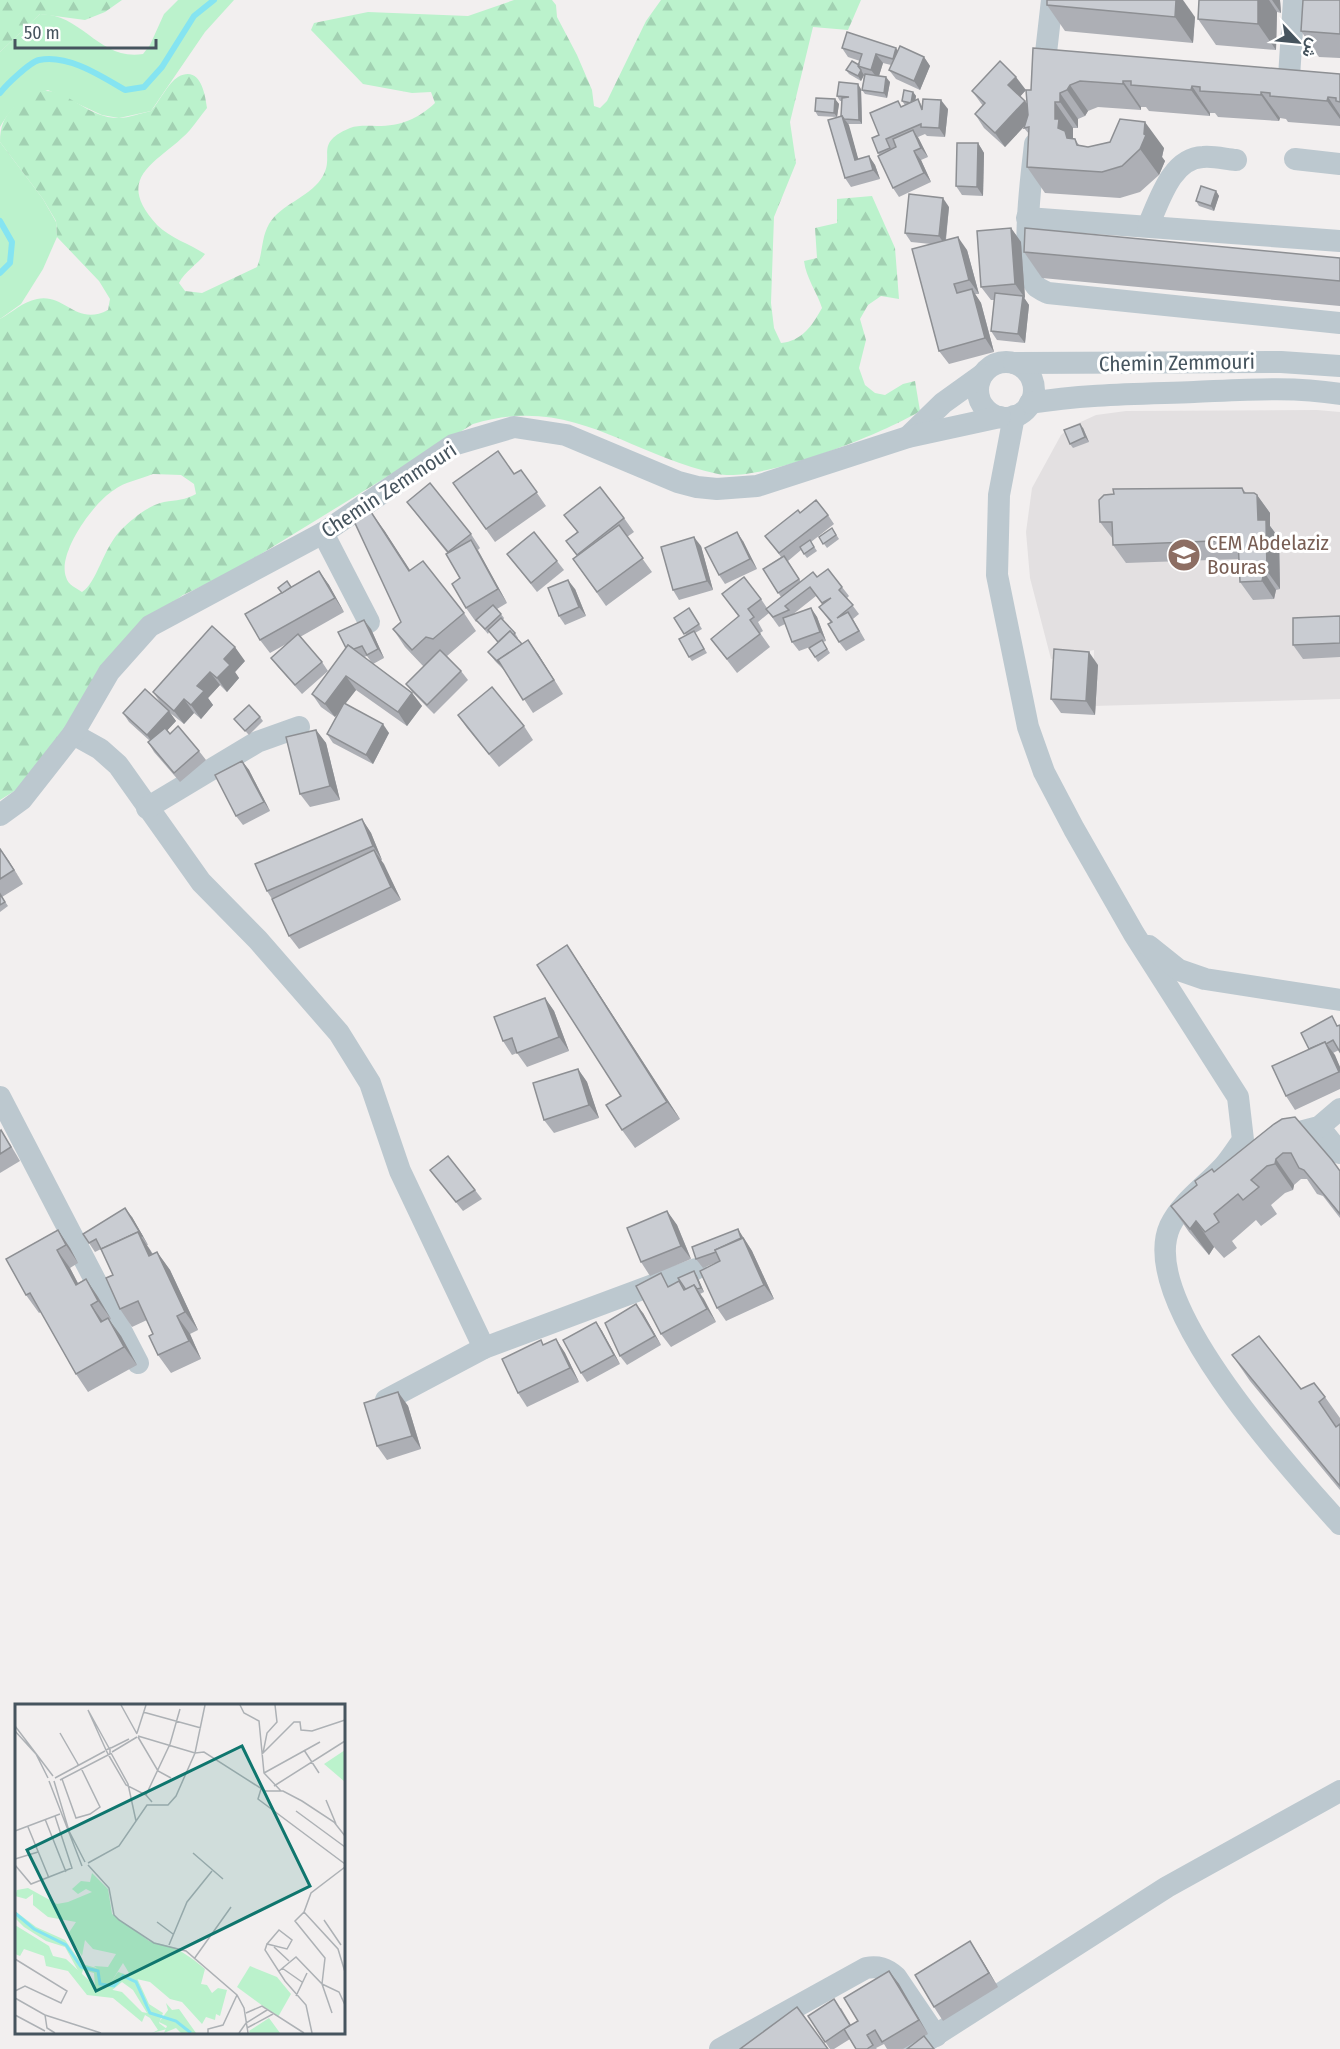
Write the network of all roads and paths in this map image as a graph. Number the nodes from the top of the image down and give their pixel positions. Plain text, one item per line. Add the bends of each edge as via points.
1 (1052, 0) edge
2 (1294, 0) edge
3 (1045, 60) junction
4 (1068, 61) edge
5 (1266, 75) edge
6 (1040, 105) edge
7 (1037, 128) edge
8 (1295, 159) dead end
9 (1236, 160) dead end
10 (1340, 164) edge
11 (1027, 218) junction
12 (1148, 226) junction
13 (1340, 241) edge
14 (1340, 324) edge
15 (1014, 363) junction
16 (1340, 366) edge
17 (982, 375) junction
18 (1340, 394) edge
19 (1015, 412) junction
20 (908, 437) junction
21 (323, 533) junction
22 (369, 622) dead end
23 (299, 727) dead end
24 (73, 734) junction
25 (147, 808) junction
26 (0, 815) edge
27 (1134, 934) junction
28 (1340, 1000) edge
29 (0, 1097) edge
30 (1340, 1109) edge
31 (1319, 1127) junction
32 (1242, 1140) junction
33 (1340, 1153) edge
34 (696, 1269) edge
35 (484, 1348) junction
36 (138, 1363) dead end
37 (386, 1400) edge
38 (1340, 1524) edge
39 (1340, 1791) edge
40 (936, 2036) junction
41 (720, 2049) edge
42 (914, 2049) edge

1 - 3 street
2 - 5 street via 1299,78
3 - 4 street
3 - 6 street
7 - 11 street
8 - 10 street
9 - 12 street via 1202,156 1188,160 1169,182
11 - 12 street
11 - 14 street via 1031,276 1036,287 1048,292
12 - 13 street
15 - 16 street, Chemin Zemmouri via 1281,362
15 - 17 street via 996,364
15 - 19 street via 1030,374 1034,384
17 - 19 street via 979,396 990,413
17 - 20 street, Chemin Zemmouri via 943,403
18 - 19 street, Chemin Zemmouri via 1284,389 1087,396
19 - 20 street, Chemin Zemmouri
19 - 27 street via 999,495 997,575 1028,727 1044,772
20 - 21 street, Chemin Zemmouri via 757,486 717,489 678,482 566,435 514,427 453,445
21 - 22 street
21 - 24 street, Chemin Zemmouri via 150,626 109,672
23 - 25 street via 257,742
24 - 25 street via 118,765
24 - 26 street, Chemin Zemmouri via 22,799
25 - 35 street via 201,882 339,1033 370,1083 400,1172
27 - 28 street via 1179,970 1205,979
27 - 32 street via 1238,1097
29 - 36 street
30 - 31 street
31 - 32 street via 1278,1138
31 - 33 street
32 - 38 street via 1224,1166 1189,1199 1170,1227 1164,1255 1176,1296 1201,1350 1273,1450
34 - 35 street
35 - 37 street
39 - 40 street via 1167,1887
40 - 41 street via 896,1977 874,1967
40 - 42 street

